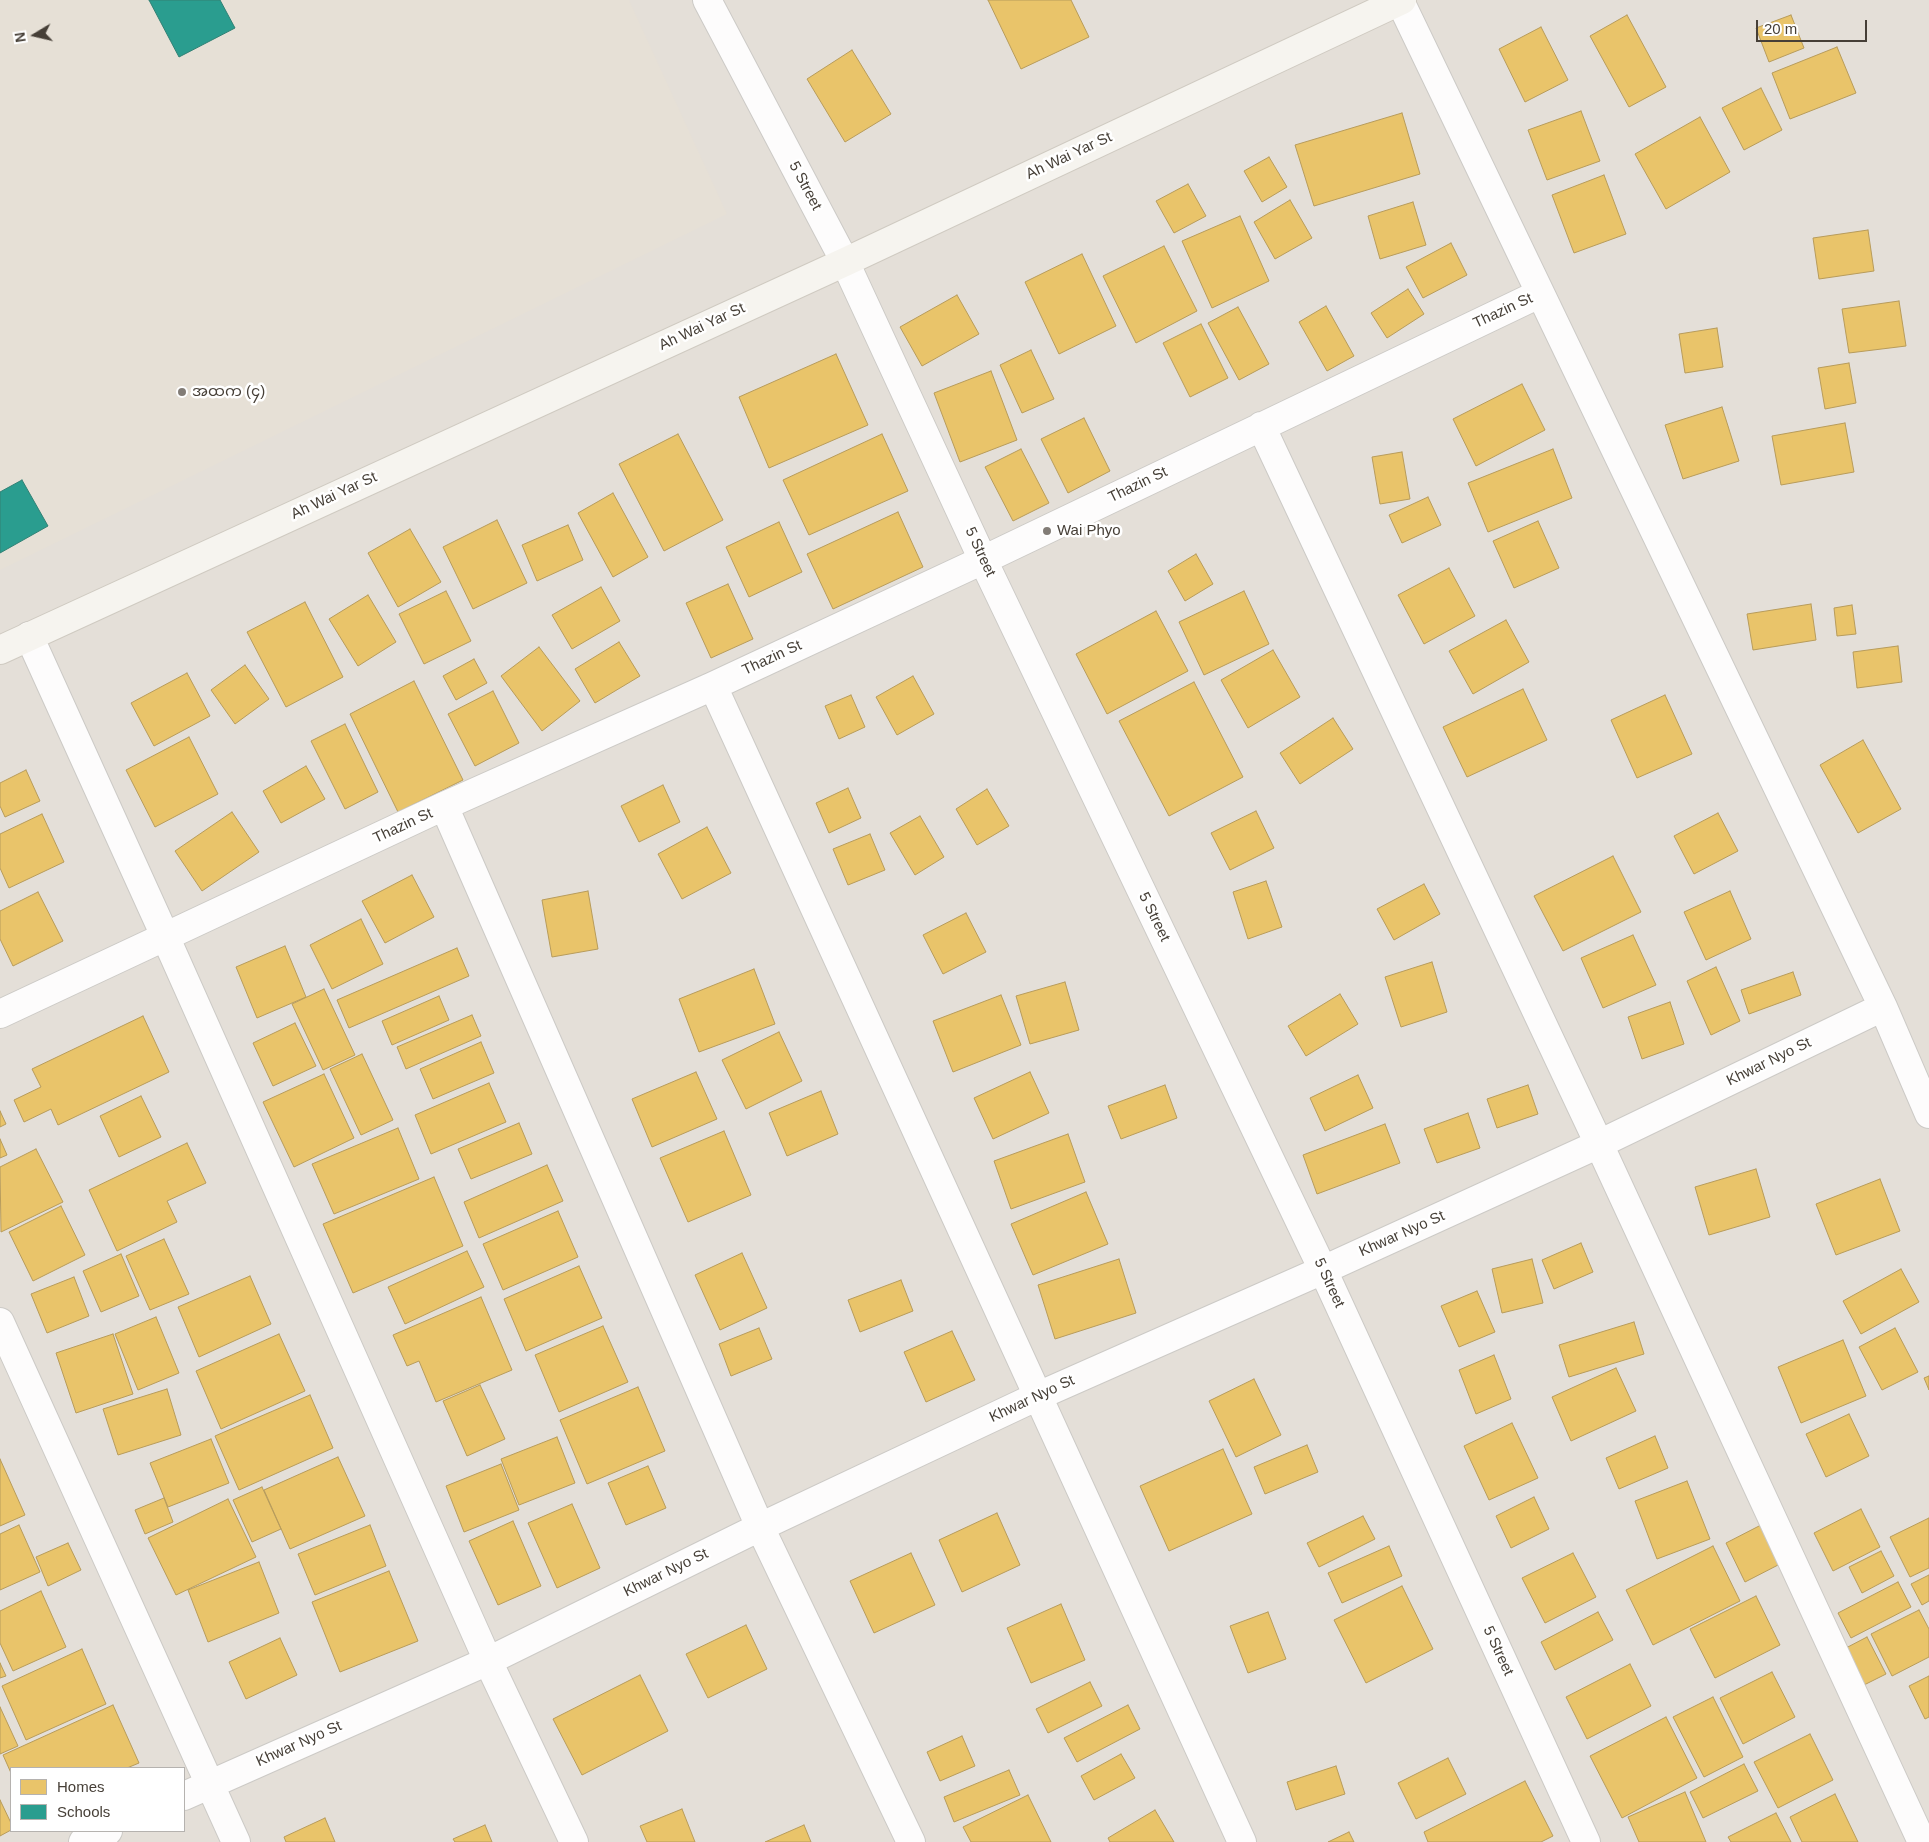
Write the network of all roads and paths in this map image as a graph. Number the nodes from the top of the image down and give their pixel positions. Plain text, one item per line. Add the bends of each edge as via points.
1 (707, 0) edge
2 (1401, 1) edge
3 (845, 262) junction
4 (1539, 294) junction
5 (1261, 426) junction
6 (983, 560) junction
7 (29, 636) junction
8 (0, 650) edge
9 (713, 686) junction
10 (444, 806) junction
11 (165, 936) junction
12 (1883, 1007) junction
13 (0, 1014) edge
14 (1929, 1114) edge
15 (1599, 1144) junction
16 (1323, 1270) junction
17 (0, 1322) edge
18 (1038, 1396) junction
19 (760, 1527) junction
20 (488, 1661) junction
21 (210, 1784) junction
22 (185, 1796) edge
23 (106, 1832) edge
24 (1929, 1839) edge
25 (83, 1842) edge
26 (236, 1842) edge
27 (574, 1842) edge
28 (911, 1842) edge
29 (1242, 1842) edge
30 (1586, 1842) edge
31 (1922, 1842) edge

1 - 3 street, 5 Street
2 - 3 street, Ah Wai Yar St
2 - 4 street
3 - 6 street, 5 Street
3 - 7 street, Ah Wai Yar St
4 - 5 street, Thazin St
4 - 12 street
5 - 6 street, Thazin St
5 - 15 street
6 - 9 street, Thazin St
6 - 16 street, 5 Street
7 - 8 street, Ah Wai Yar St
7 - 11 street
9 - 10 street, Thazin St
9 - 18 street
10 - 11 street, Thazin St
10 - 19 street
11 - 13 street, Thazin St
11 - 20 street
12 - 14 street
12 - 15 street, Khwar Nyo St
15 - 16 street, Khwar Nyo St
15 - 31 street
16 - 18 street, Khwar Nyo St
16 - 30 street, 5 Street
17 - 21 street
18 - 19 street, Khwar Nyo St
18 - 29 street
19 - 20 street, Khwar Nyo St
19 - 28 street
20 - 21 street, Khwar Nyo St
20 - 27 street
21 - 22 street, Khwar Nyo St
21 - 26 street
23 - 25 street
24 - 31 street

